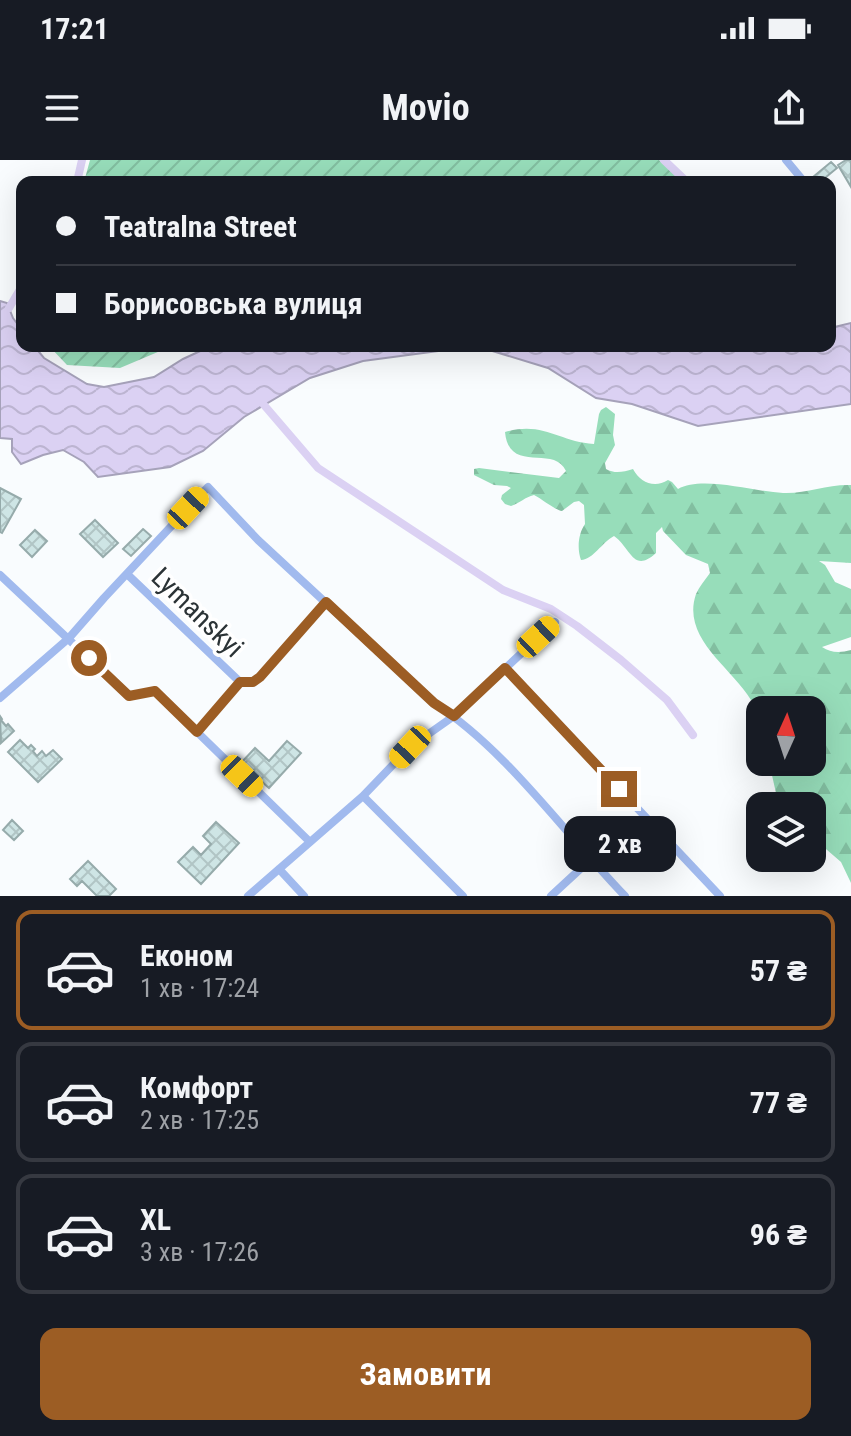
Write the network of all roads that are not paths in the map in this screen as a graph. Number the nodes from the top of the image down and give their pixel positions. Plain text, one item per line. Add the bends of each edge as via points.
1 (786, 160) edge
2 (799, 176) edge
3 (127, 574) junction
4 (0, 575) edge
5 (326, 602) junction
6 (555, 622) dead end
7 (69, 638) junction
8 (505, 668) junction
9 (240, 682) junction
10 (0, 698) edge
11 (454, 716) junction
12 (197, 732) junction
13 (363, 796) junction
14 (310, 842) junction
15 (590, 860) junction
16 (279, 869) junction
17 (248, 896) edge
18 (304, 896) edge
19 (463, 896) edge
20 (551, 896) edge
21 (625, 896) edge
22 (720, 896) edge

1 - 2 street
3 - 5 street via 208,487
3 - 7 street
3 - 9 street, Lymanskyi
4 - 7 street
5 - 9 street via 260,677
5 - 11 street
6 - 8 street
7 - 10 street
7 - 12 street via 129,696 155,691
8 - 11 street
8 - 22 street
9 - 12 street
11 - 13 street via 410,747
11 - 15 street via 515,773
12 - 14 street
13 - 14 street
13 - 19 street
14 - 16 street
15 - 20 street
15 - 21 street
16 - 17 street
16 - 18 street

